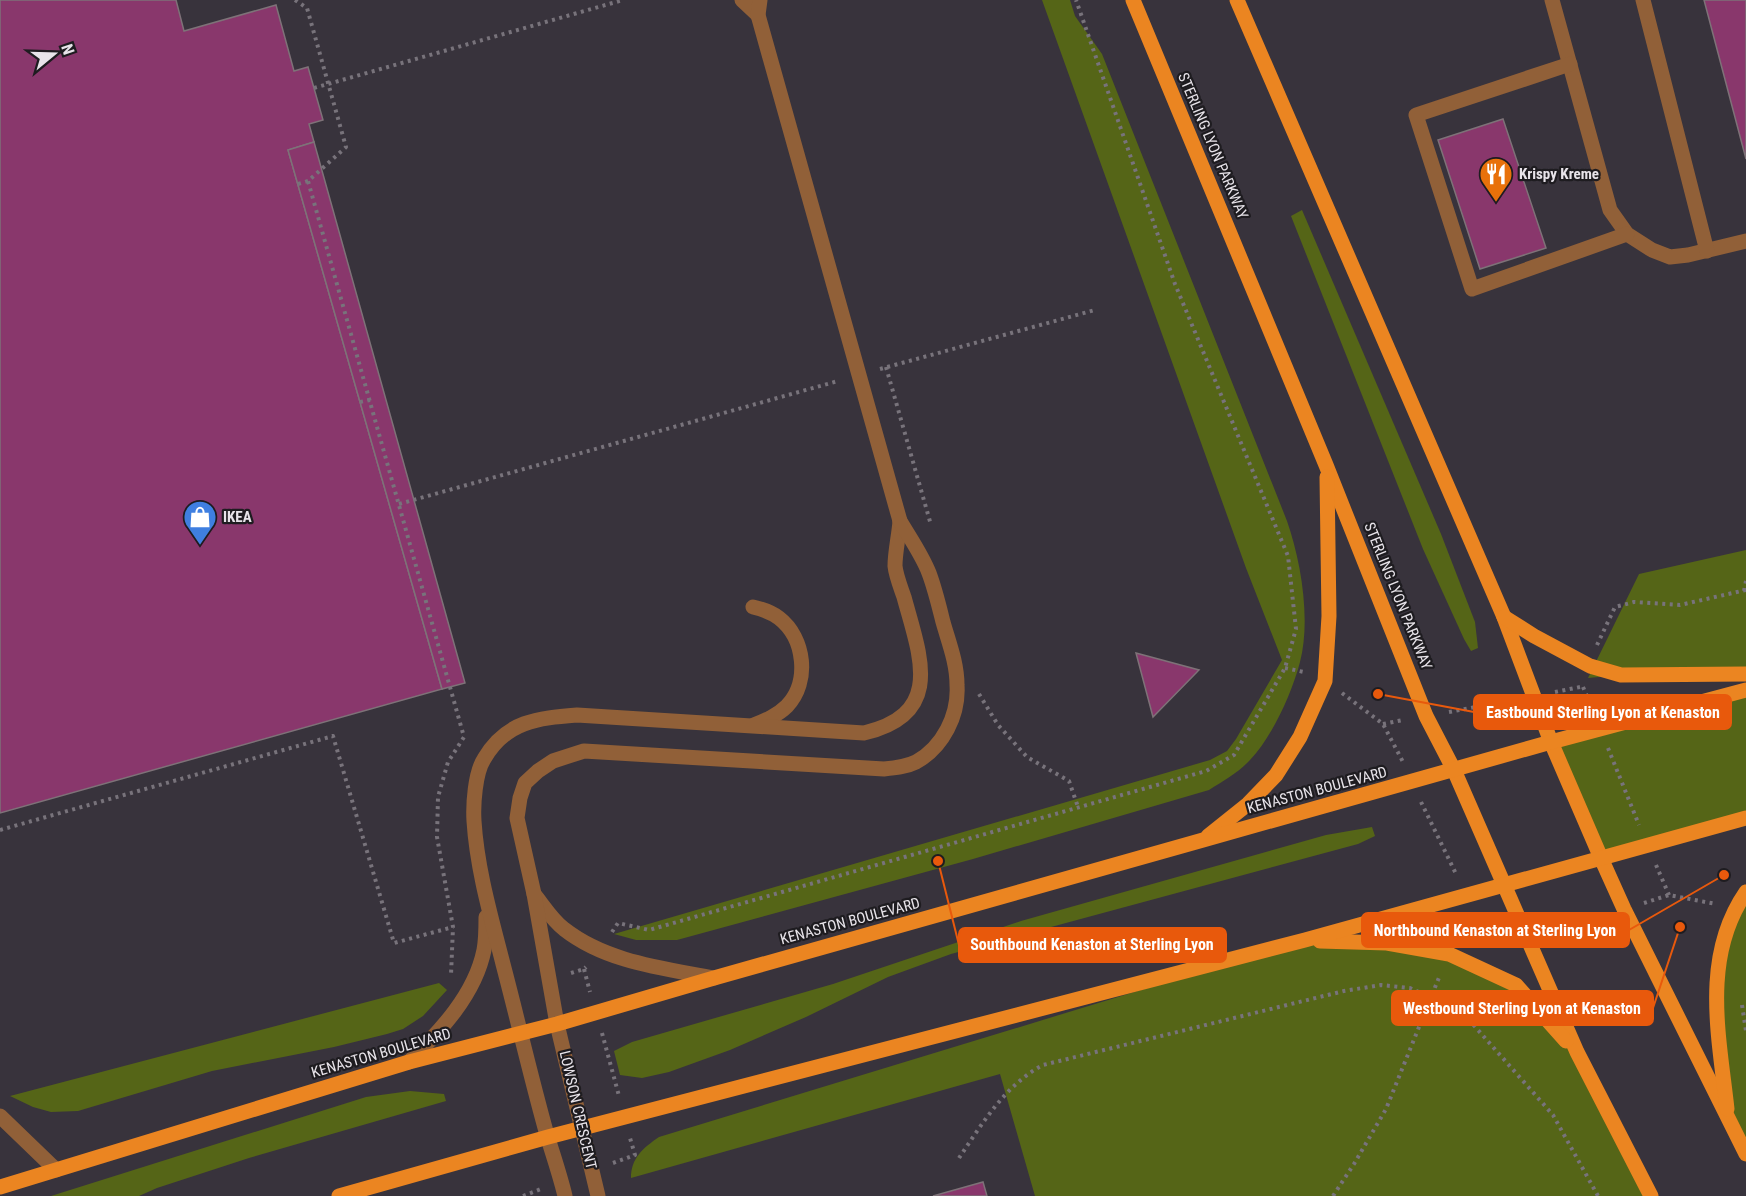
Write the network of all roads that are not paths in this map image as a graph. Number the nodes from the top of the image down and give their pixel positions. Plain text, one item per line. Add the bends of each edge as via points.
1 (742, 0) edge
2 (1133, 0) edge
3 (1237, 0) edge
4 (1552, 0) edge
5 (1643, 0) edge
6 (759, 8) edge
7 (1569, 64) junction
8 (1627, 234) junction
9 (1746, 241) edge
10 (1707, 251) junction
11 (1326, 465) junction
12 (900, 521) junction
13 (753, 607) dead end
14 (1504, 617) junction
15 (1746, 674) edge
16 (1746, 690) edge
17 (751, 726) junction
18 (1551, 742) junction
19 (1454, 770) junction
20 (1746, 818) edge
21 (1203, 840) junction
22 (1601, 858) junction
23 (1504, 886) junction
24 (1746, 892) edge
25 (534, 894) junction
26 (488, 902) junction
27 (1305, 940) junction
28 (714, 978) junction
29 (557, 1024) junction
30 (520, 1033) junction
31 (1576, 1052) junction
32 (410, 1062) junction
33 (0, 1116) edge
34 (1728, 1121) junction
35 (583, 1128) junction
36 (548, 1137) junction
37 (1746, 1154) edge
38 (56, 1170) junction
39 (0, 1187) edge
40 (339, 1196) edge
41 (565, 1196) edge
42 (598, 1196) edge
43 (1651, 1196) edge

1 - 6 street
2 - 11 main road, STERLING LYON PARKWAY
3 - 14 main road
4 - 7 street
5 - 10 street
6 - 12 street
7 - 8 street via 1610,210
7 - 8 street via 1416,115 1472,289
8 - 10 street via 1670,257
9 - 10 street
11 - 19 main road, STERLING LYON PARKWAY via 1426,716
11 - 21 main road via 1329,616 1325,681 1300,737 1276,775 1248,804
12 - 17 street via 895,567 921,658 916,700 896,720 864,734
12 - 25 street, LOWSON CRESCENT via 929,572 955,662 956,706 951,723 930,751 916,762 884,769 584,751 553,761 525,783 517,818
13 - 17 street via 766,610 788,626 801,652 802,666 795,694 788,704
14 - 15 main road via 1590,666 1621,675
14 - 18 main road
16 - 18 main road, KENASTON BOULEVARD
17 - 26 street via 577,715 538,718 518,726 499,740 483,760 475,789 474,820
18 - 19 main road, KENASTON BOULEVARD
18 - 22 main road
19 - 21 main road, KENASTON BOULEVARD
19 - 23 main road, STERLING LYON PARKWAY
20 - 22 main road
21 - 28 main road, KENASTON BOULEVARD
22 - 23 main road
22 - 34 main road
23 - 27 main road
23 - 31 main road, STERLING LYON PARKWAY
24 - 34 main road via 1736,907 1718,961 1716,1007
25 - 28 street via 562,928 598,951
25 - 29 street, LOWSON CRESCENT
26 - 30 street
26 - 32 street via 484,951 470,988 444,1027
27 - 31 main road via 1387,943 1449,954 1516,985
27 - 35 main road
28 - 29 main road, KENASTON BOULEVARD
29 - 30 main road, KENASTON BOULEVARD
29 - 35 street, LOWSON CRESCENT
30 - 32 main road, KENASTON BOULEVARD
30 - 36 street
31 - 43 main road, STERLING LYON PARKWAY
32 - 38 main road, KENASTON BOULEVARD
33 - 38 street
34 - 37 main road
35 - 36 main road
35 - 42 street, LOWSON CRESCENT
36 - 40 main road
36 - 41 street
38 - 39 main road, KENASTON BOULEVARD

